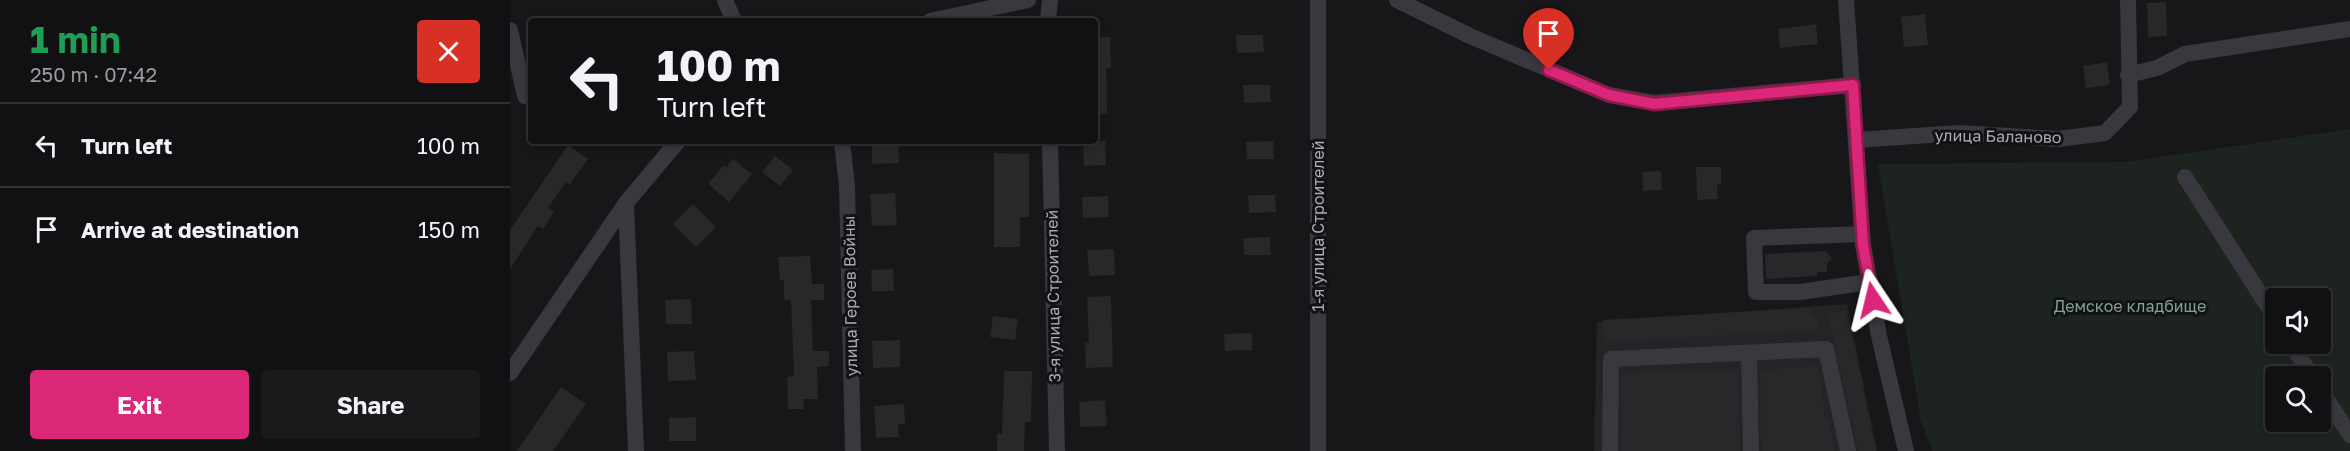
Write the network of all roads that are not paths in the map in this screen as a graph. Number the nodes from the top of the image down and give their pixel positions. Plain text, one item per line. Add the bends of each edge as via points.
1 (724, 0) edge
2 (1028, 0) edge
3 (1050, 0) edge
4 (1318, 0) edge
5 (1397, 0) edge
6 (1846, 0) edge
7 (2128, 0) edge
8 (733, 18) edge
9 (944, 18) edge
10 (1048, 18) edge
11 (2350, 29) edge
12 (510, 30) edge
13 (2128, 75) junction
14 (1853, 85) junction
15 (528, 96) edge
16 (1856, 140) junction
17 (675, 144) edge
18 (842, 144) edge
19 (1050, 144) edge
20 (2185, 177) dead end
21 (626, 203) junction
22 (1862, 234) junction
23 (1869, 282) junction
24 (2265, 302) edge
25 (1749, 353) junction
26 (510, 373) edge
27 (2331, 406) edge
28 (2350, 435) edge
29 (636, 451) edge
30 (853, 451) edge
31 (1058, 451) edge
32 (1318, 451) edge
33 (1610, 451) edge
34 (1751, 451) edge
35 (1848, 451) edge
36 (1906, 451) edge

1 - 8 street
2 - 9 street
3 - 10 street
4 - 32 street, 1-я улица Строителей
5 - 14 street via 1470,36 1609,95 1654,104
6 - 14 street
7 - 13 street, улица Баланово
11 - 13 street via 2186,54 2157,68
12 - 15 street via 525,96
13 - 16 street, улица Баланово via 2130,107 2105,133 2058,139 1959,133
14 - 16 street
16 - 22 street
17 - 21 street
18 - 30 street, улица Героев Войны via 847,186
19 - 31 street, 3-я улица Строителей
20 - 24 street
21 - 26 street
21 - 29 street
22 - 23 street
22 - 23 street via 1754,238 1756,292
23 - 36 street
25 - 33 street via 1611,359
25 - 34 street
25 - 35 street via 1826,349
27 - 28 street

